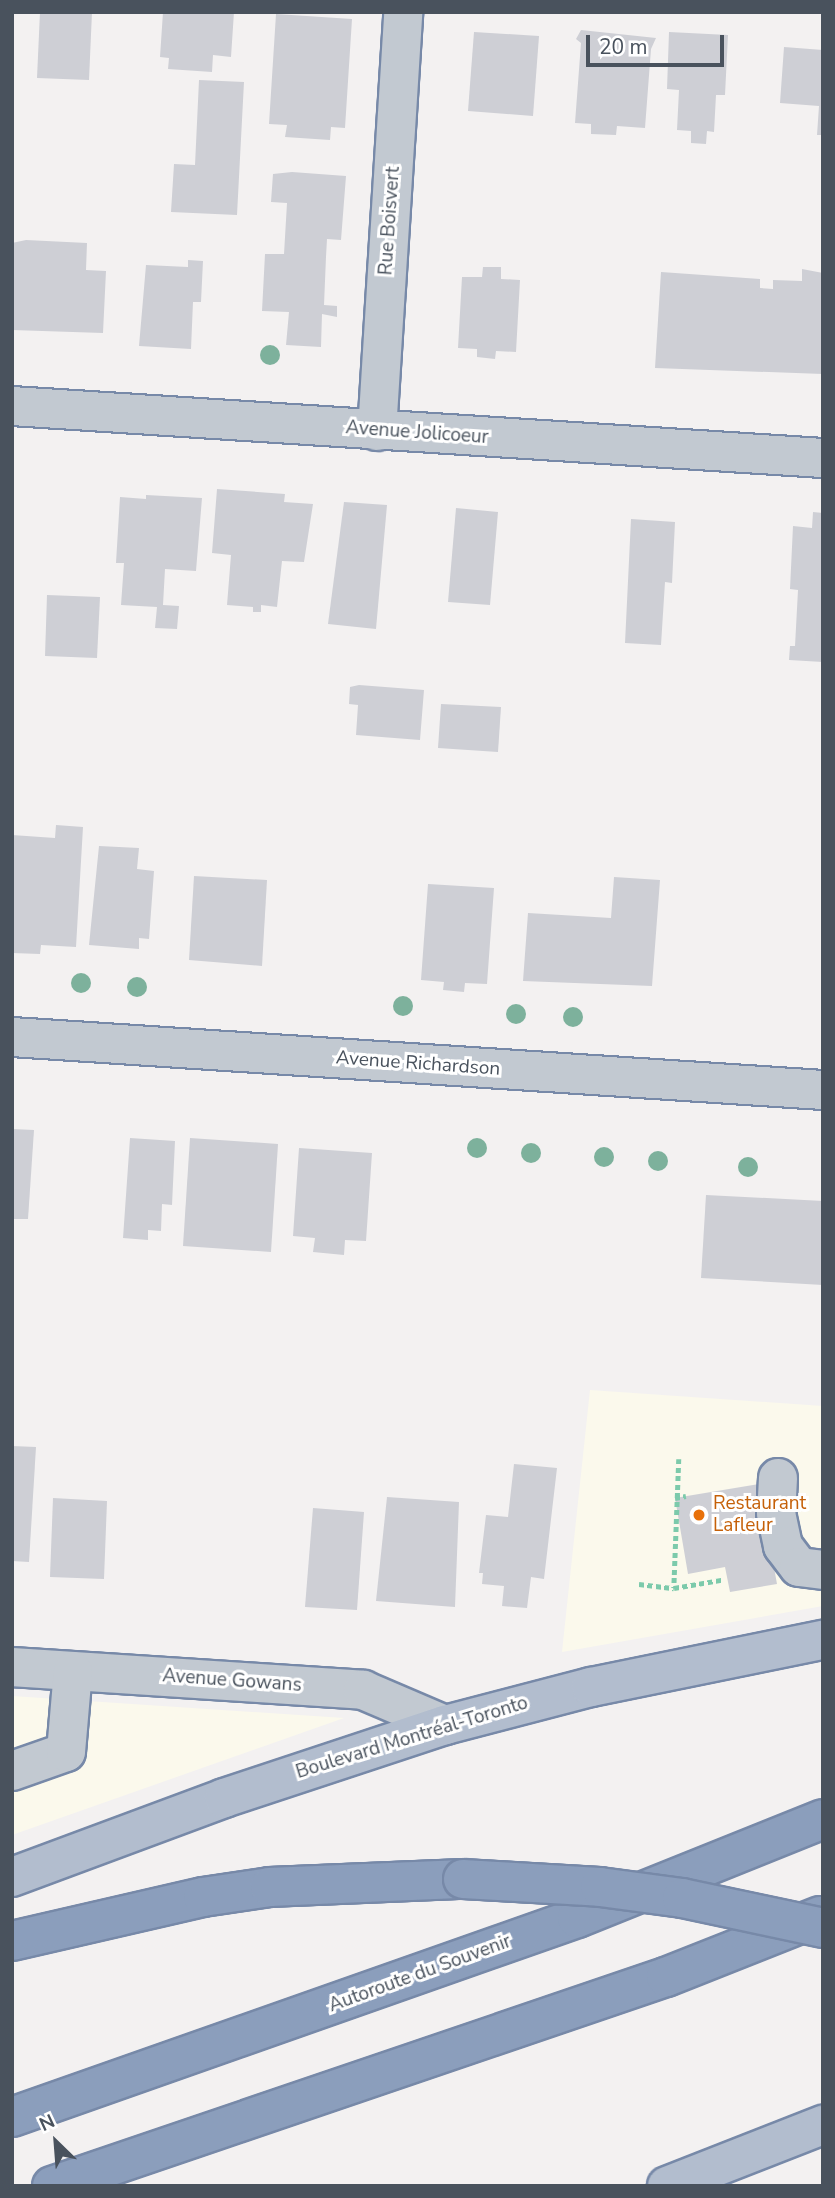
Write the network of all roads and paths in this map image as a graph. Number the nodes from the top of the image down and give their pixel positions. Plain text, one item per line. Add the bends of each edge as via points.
1 (403, 12) edge
2 (12, 406) edge
3 (377, 431) junction
4 (823, 458) edge
5 (12, 1037) edge
6 (823, 1090) edge
7 (679, 1459) dead end
8 (778, 1478) dead end
9 (686, 1496) dead end
10 (675, 1498) junction
11 (823, 1570) edge
12 (721, 1580) dead end
13 (639, 1584) dead end
14 (674, 1588) junction
15 (823, 1640) edge
16 (12, 1667) edge
17 (73, 1671) junction
18 (446, 1725) junction
19 (12, 1772) edge
20 (823, 1819) edge
21 (12, 1877) edge
22 (823, 1915) edge
23 (823, 1928) edge
24 (12, 1941) edge
25 (12, 2118) edge
26 (823, 2125) edge
27 (52, 2186) edge
28 (667, 2186) edge

1 - 3 street, Rue Boisvert
2 - 3 street, Avenue Jolicoeur
3 - 4 street, Avenue Jolicoeur
5 - 6 street, Avenue Richardson
7 - 10 path
8 - 11 street via 776,1513 783,1546 799,1567
9 - 10 path
10 - 14 path
12 - 14 path
13 - 14 path
15 - 18 main road, Boulevard Montréal-Toronto via 591,1686
16 - 17 street, Avenue Gowans
17 - 18 street, Avenue Gowans via 363,1690
17 - 19 street via 66,1752
18 - 21 main road, Boulevard Montréal-Toronto via 237,1793
20 - 25 highway, Autoroute du Souvenir via 564,1923
22 - 27 highway via 666,1977
23 - 24 highway, bridge via 681,1898 600,1887 399,1879 330,1881 203,1897
26 - 28 main road

